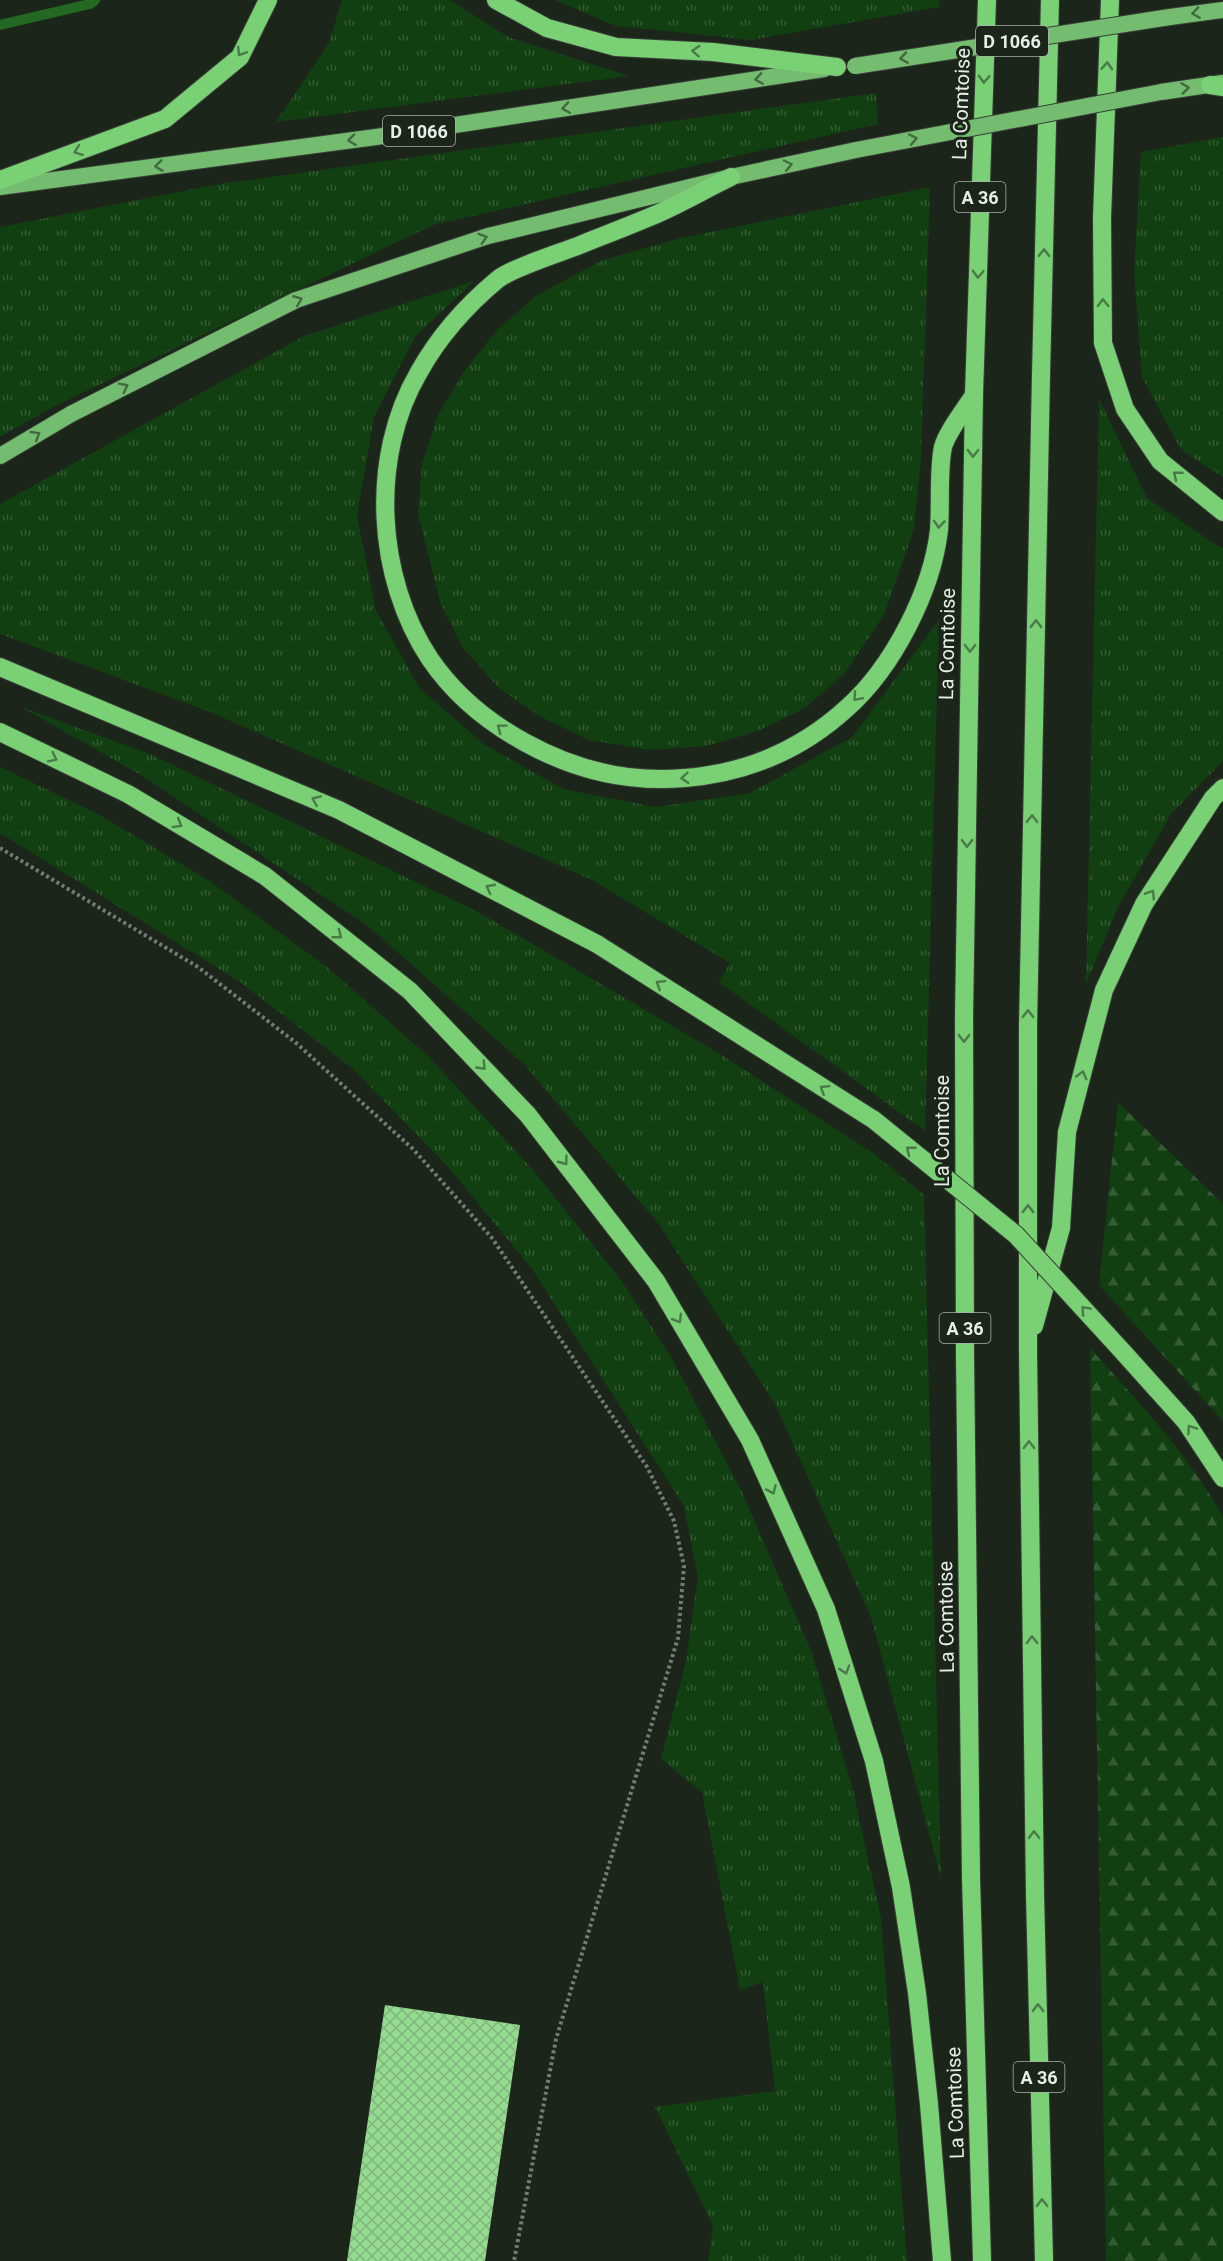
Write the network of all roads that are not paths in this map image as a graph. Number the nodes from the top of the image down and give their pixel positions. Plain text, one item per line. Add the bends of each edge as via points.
1 (268, 0) edge
2 (496, 0) edge
3 (987, 0) edge
4 (1050, 0) edge
5 (1110, 0) edge
6 (1223, 9) edge
7 (846, 66) junction
8 (1219, 85) edge
9 (731, 177) junction
10 (0, 180) edge
11 (0, 187) edge
12 (974, 394) junction
13 (0, 456) edge
14 (1223, 512) edge
15 (0, 668) edge
16 (0, 732) edge
17 (1223, 788) edge
18 (1028, 1351) junction
19 (1223, 1478) edge
20 (942, 2261) edge
21 (982, 2261) edge
22 (1044, 2261) edge

1 -> 10 highway via 240,57 165,119
7 -> 2 highway via 713,52 616,47 546,28
3 -> 12 highway, La Comtoise / A 36
18 -> 4 highway, A 36 via 1028,1016
14 -> 5 highway via 1160,461 1125,409 1103,343 1102,218
6 -> 7 highway, D 1066, bridge
7 -> 11 highway, D 1066 via 376,137
9 -> 8 highway, bridge via 1161,92
12 -> 9 highway via 944,445 939,534 928,579 908,625 882,669 850,706 809,739 764,762 714,776 662,780 607,775 556,759 507,733 464,699 430,659 408,617 393,573 384,524 386,468 399,417 418,373 452,325 500,277 659,213
13 -> 9 highway via 71,414 296,300 488,236
12 -> 21 highway, La Comtoise / A 36 via 964,1017 965,1344 971,1878
19 -> 15 highway, bridge via 1186,1422 1016,1235 874,1120 597,944 339,810
16 -> 20 highway via 128,794 265,876 410,991 528,1115 656,1281 750,1440 826,1609 874,1761 901,1887 917,1993
18 -> 17 highway via 1060,1228 1067,1132 1104,990 1144,904
22 -> 18 highway, A 36

